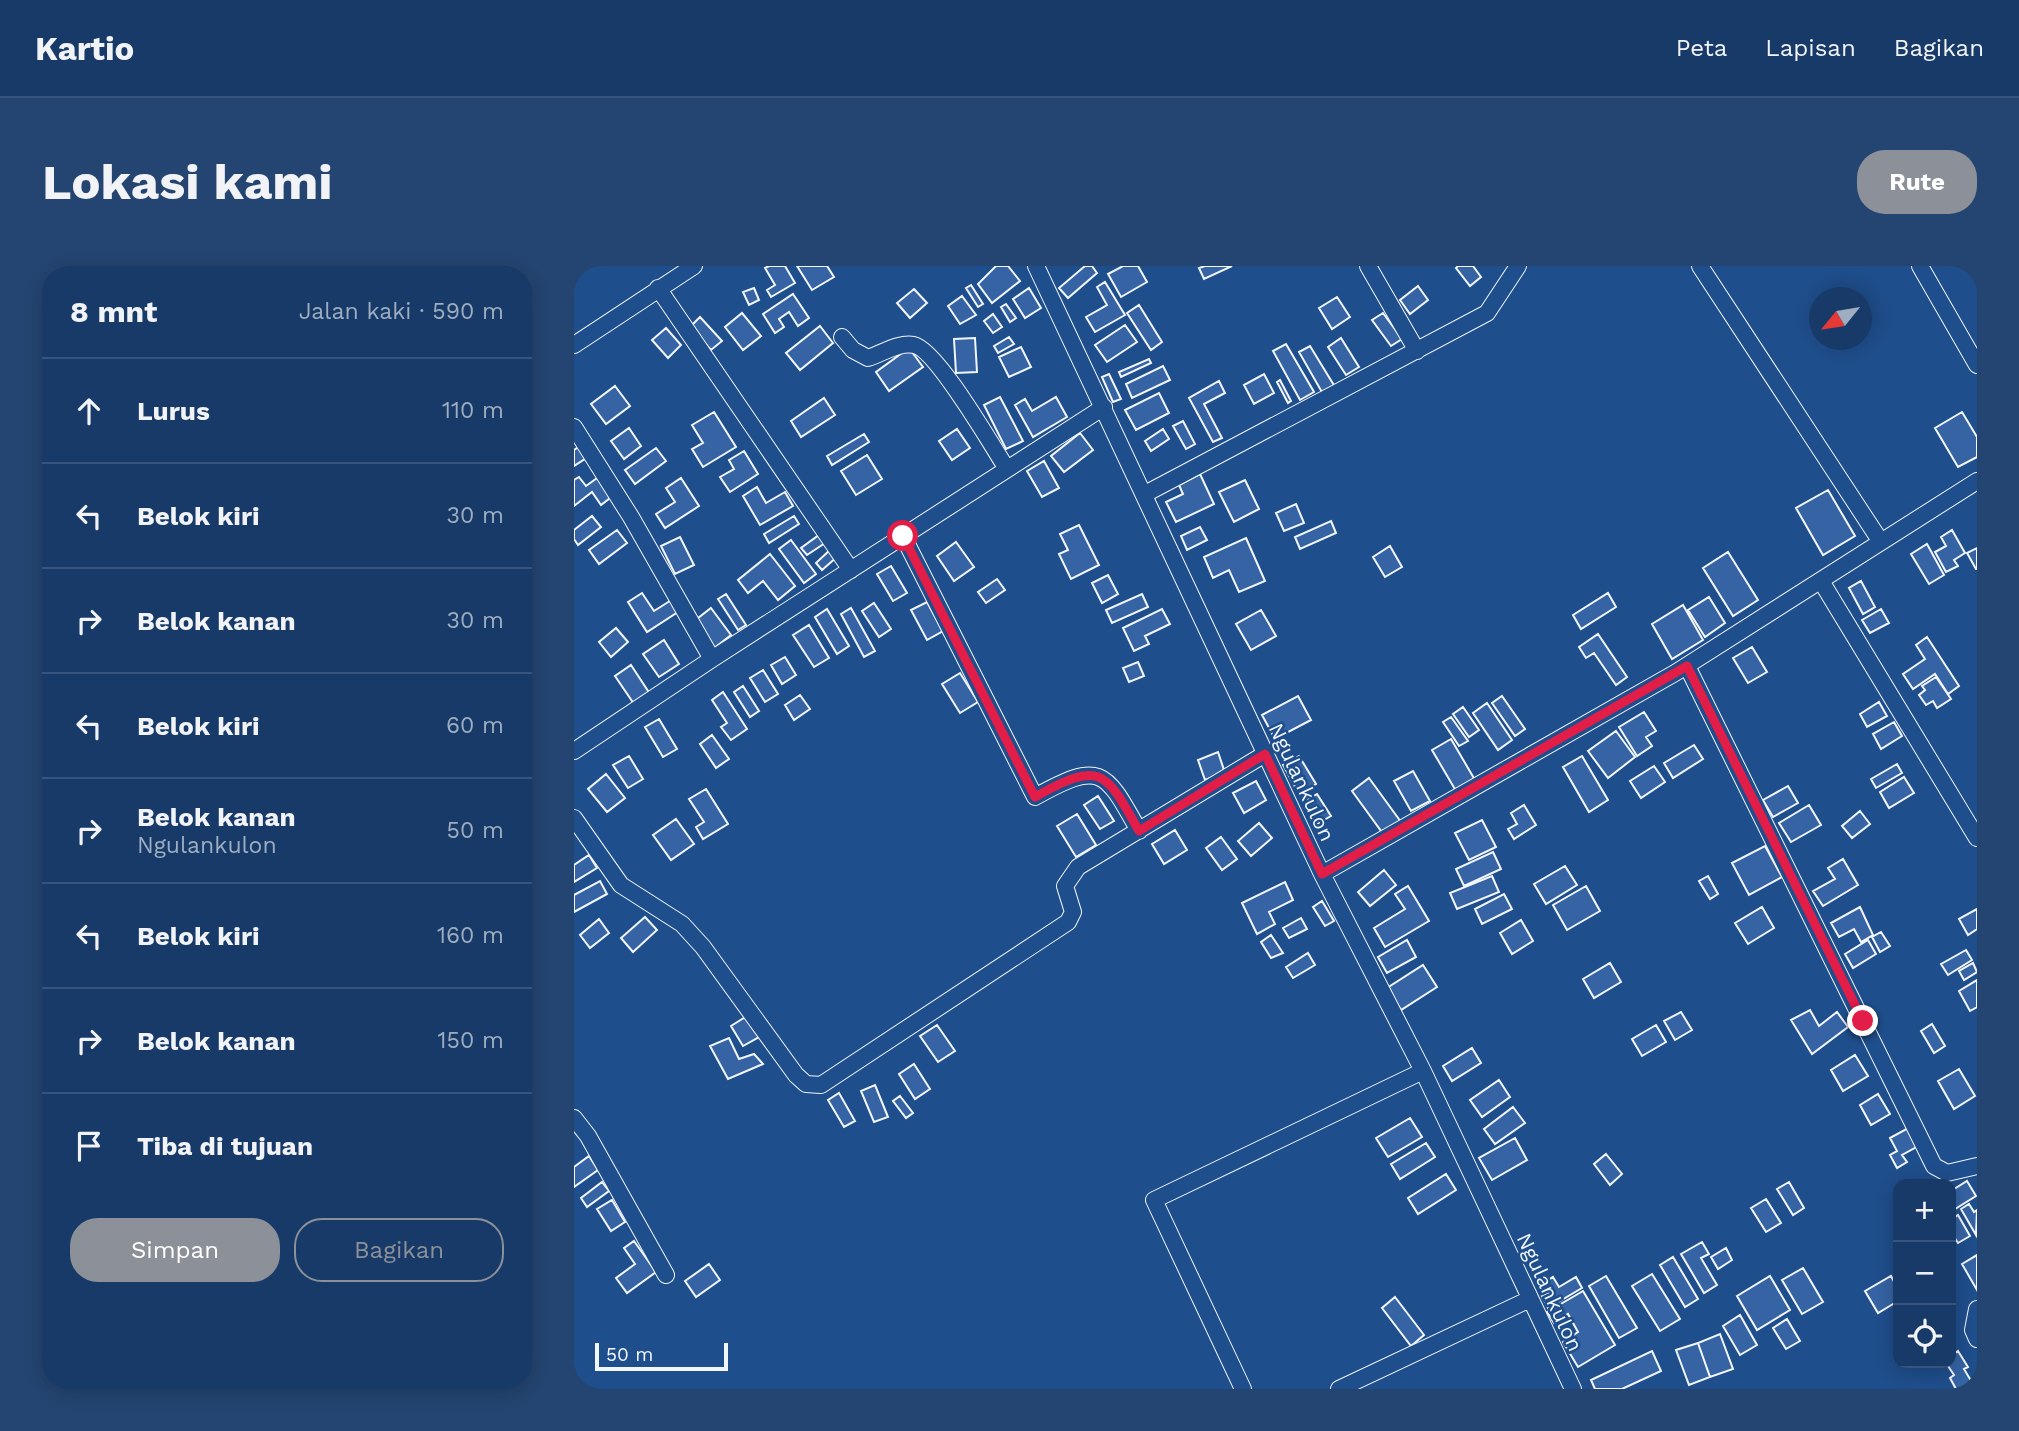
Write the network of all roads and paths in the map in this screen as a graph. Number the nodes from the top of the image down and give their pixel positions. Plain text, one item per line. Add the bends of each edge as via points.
1 (694, 266) edge
2 (1036, 266) edge
3 (1368, 266) edge
4 (1518, 266) edge
5 (1700, 266) edge
6 (1920, 266) edge
7 (658, 288) junction
8 (842, 337) dead end
9 (574, 345) edge
10 (1417, 351) junction
11 (1977, 365) edge
12 (1104, 407) junction
13 (574, 427) edge
14 (1007, 469) junction
15 (1977, 481) edge
16 (1145, 494) junction
17 (903, 536) junction
18 (1881, 542) junction
19 (851, 570) junction
20 (1821, 580) junction
21 (712, 659) junction
22 (1687, 666) junction
23 (574, 751) edge
24 (1265, 754) junction
25 (574, 818) edge
26 (1139, 831) junction
27 (1977, 838) edge
28 (1322, 874) junction
29 (1423, 1071) junction
30 (574, 1118) edge
31 (1977, 1166) edge
32 (666, 1275) dead end
33 (1530, 1299) junction
34 (1977, 1309) edge
35 (1977, 1339) edge
36 (1243, 1389) edge
37 (1339, 1389) edge
38 (1573, 1389) edge

1 - 7 street
2 - 12 street, Ngulankulon
3 - 10 street
4 - 10 street via 1487,313
5 - 18 street
6 - 11 street
7 - 9 street
7 - 19 street
8 - 14 street via 868,358 898,345 924,349
10 - 16 street
12 - 14 street
12 - 16 street, Ngulankulon
13 - 21 street
14 - 17 street
15 - 18 street
16 - 24 street, Ngulankulon
17 - 19 street
17 - 26 street via 1035,797 1061,782 1090,773 1101,776 1114,785
18 - 20 street
19 - 21 street
20 - 22 street
20 - 27 street
21 - 23 street
22 - 28 street
22 - 31 street via 1934,1166 1947,1173
24 - 26 street
24 - 28 street, Ngulankulon
25 - 26 street via 621,885 682,924 740,995 796,1075 806,1083 821,1085 1068,922 1073,912 1065,886 1074,871
28 - 29 street, Ngulankulon
29 - 33 street, Ngulankulon
29 - 36 street via 1154,1200
30 - 32 street
33 - 37 street
33 - 38 street, Ngulankulon
34 - 35 street via 1973,1330

